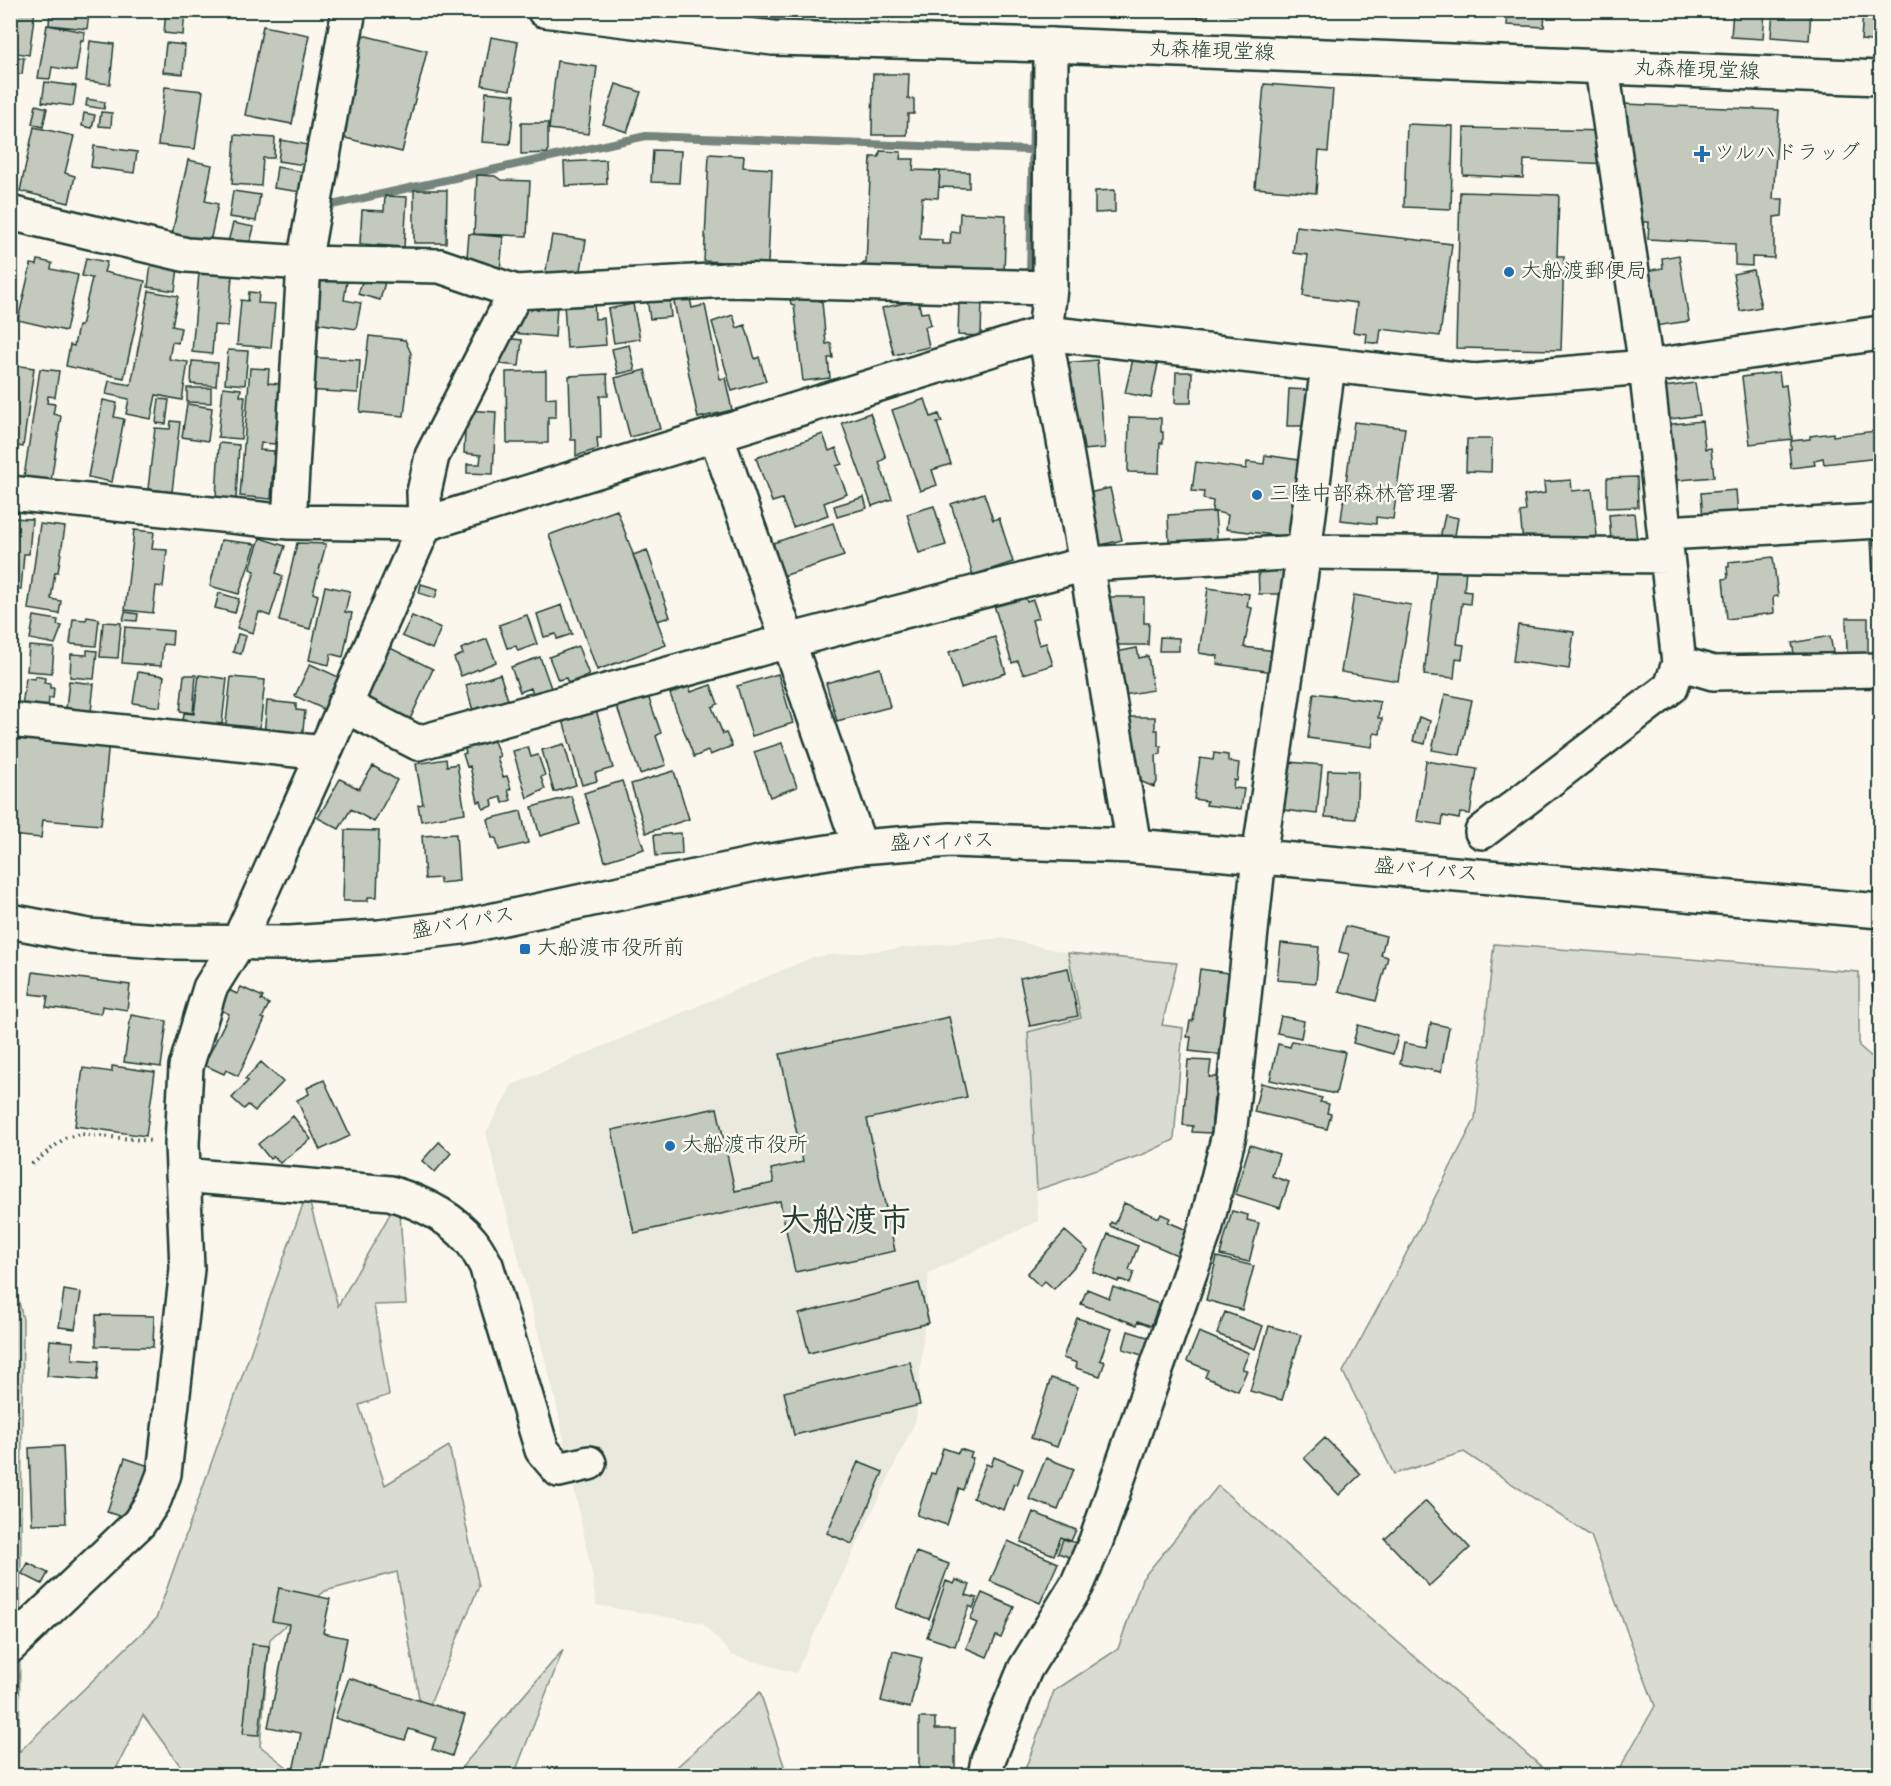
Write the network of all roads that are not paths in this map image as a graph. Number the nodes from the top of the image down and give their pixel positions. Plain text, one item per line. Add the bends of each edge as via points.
1 (349, 10) edge
2 (544, 10) edge
3 (1051, 45) junction
4 (1602, 68) junction
5 (1881, 78) edge
6 (10, 213) edge
7 (304, 263) junction
8 (1050, 288) junction
9 (516, 292) junction
10 (1045, 333) junction
11 (1881, 333) edge
12 (1328, 366) junction
13 (1646, 367) junction
14 (716, 435) junction
15 (10, 493) edge
16 (1881, 521) edge
17 (289, 522) junction
18 (424, 524) junction
19 (1666, 544) junction
20 (1304, 552) junction
21 (1086, 564) junction
22 (788, 641) junction
23 (1679, 663) junction
24 (1881, 670) edge
25 (344, 705) junction
26 (10, 720) edge
27 (324, 753) junction
28 (1482, 832) dead end
29 (1134, 846) junction
30 (860, 847) junction
31 (1259, 857) junction
32 (1881, 911) edge
33 (10, 921) edge
34 (238, 943) junction
35 (183, 1160) junction
36 (589, 1463) dead end
37 (10, 1646) edge
38 (985, 1776) edge

1 - 7 main road
2 - 3 main road, 丸森権現堂線 via 773,38
3 - 4 main road, 丸森権現堂線
3 - 8 main road
4 - 5 main road, 丸森権現堂線
4 - 13 main road
6 - 7 main road via 187,255
7 - 9 main road via 440,266
7 - 17 main road
8 - 9 main road via 728,280
8 - 10 main road
9 - 18 main road via 432,456 424,492
10 - 12 main road
10 - 14 main road
10 - 21 main road
11 - 13 main road
12 - 13 main road via 1474,381
12 - 20 main road
13 - 19 main road
14 - 18 main road
14 - 22 main road
15 - 17 main road
16 - 19 main road
17 - 18 main road
18 - 25 main road
19 - 20 main road
19 - 23 main road
20 - 21 main road
20 - 31 main road
21 - 22 main road
21 - 29 main road
22 - 25 main road via 418,743
22 - 30 main road
23 - 24 main road via 1713,673
23 - 28 main road via 1671,687
25 - 27 main road
26 - 27 main road
27 - 34 main road
29 - 30 main road, 盛バイパス via 950,840
29 - 31 main road, 盛バイパス
30 - 34 main road, 盛バイパス via 764,862 462,927 379,938
31 - 32 main road, 盛バイパス
31 - 38 main road via 1229,1135 1205,1230 1096,1541 1077,1585 1025,1669
33 - 34 main road, 盛バイパス via 88,936
34 - 35 main road via 210,988 186,1067
35 - 36 main road via 390,1193 444,1217 470,1239 486,1265 542,1450 559,1470
35 - 37 main road via 187,1269 164,1474 139,1523

